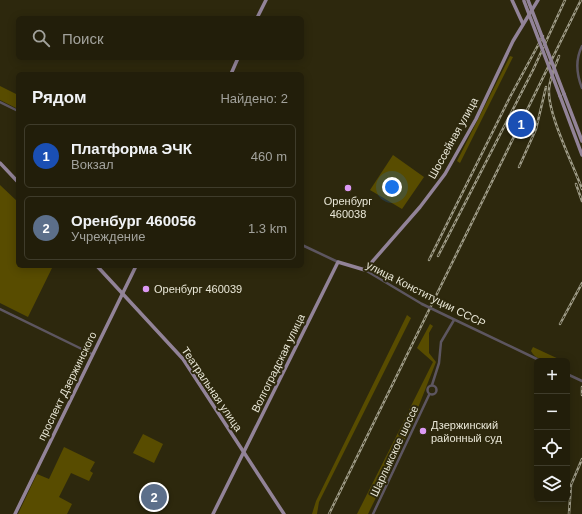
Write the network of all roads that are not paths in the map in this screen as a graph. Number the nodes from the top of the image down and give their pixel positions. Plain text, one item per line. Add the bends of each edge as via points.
1 (266, 0) edge
2 (512, 0) edge
3 (525, 0) edge
4 (538, 0) edge
5 (258, 16) edge
6 (523, 24) junction
7 (582, 46) edge
8 (237, 60) edge
9 (232, 72) edge
10 (582, 88) edge
11 (562, 95) junction
12 (0, 102) edge
13 (16, 110) edge
14 (582, 141) edge
15 (582, 154) edge
16 (0, 163) edge
17 (16, 180) edge
18 (304, 246) edge
19 (338, 262) junction
20 (99, 268) edge
21 (135, 268) edge
22 (365, 270) junction
23 (122, 294) junction
24 (0, 309) edge
25 (454, 320) junction
26 (92, 354) junction
27 (535, 358) edge
28 (570, 375) edge
29 (582, 381) edge
30 (432, 385) junction
31 (429, 395) junction
32 (244, 451) junction
33 (15, 514) edge
34 (214, 514) edge
35 (284, 514) edge
36 (373, 514) edge

1 - 5 main road
2 - 6 main road
3 - 11 main road, bridge
4 - 6 main road, Шоссейная улица
6 - 22 main road, Шоссейная улица via 446,174
7 - 10 street via 578,55 577,71
8 - 9 main road
11 - 14 main road
11 - 15 main road
12 - 13 street
16 - 17 main road
18 - 19 street, улица Конституции СССР
19 - 22 main road, улица Конституции СССР
19 - 32 main road, Волгоградская улица
20 - 23 main road, Театральная улица
21 - 23 main road, проспект Дзержинского
22 - 25 street, улица Конституции СССР, bridge
23 - 26 main road, проспект Дзержинского
23 - 32 main road, Театральная улица via 183,359
24 - 26 street
25 - 27 street, улица Конституции СССР
25 - 30 street via 441,342 439,363
26 - 33 main road, проспект Дзержинского
28 - 29 street
30 - 31 street via 428,390
30 - 31 street via 436,391
31 - 36 street, Шарлыкское шоссе
32 - 34 main road, Волгоградская улица
32 - 35 main road, Театральная улица

